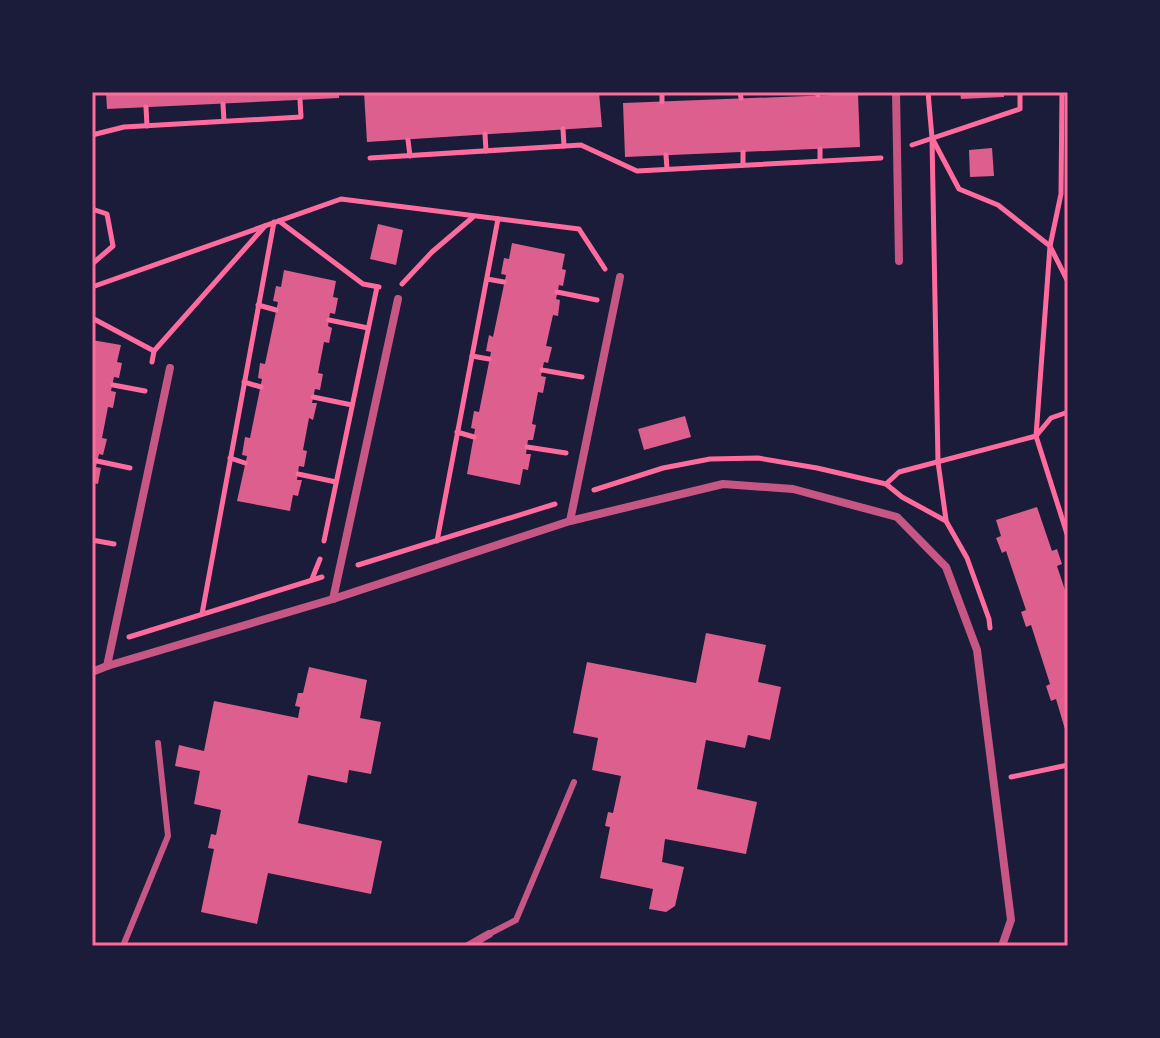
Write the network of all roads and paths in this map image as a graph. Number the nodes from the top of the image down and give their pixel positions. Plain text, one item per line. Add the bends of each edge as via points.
1 (662, 92) edge
2 (896, 92) edge
3 (928, 92) edge
4 (1020, 92) edge
5 (1062, 92) edge
6 (300, 100) dead end
7 (662, 102) dead end
8 (223, 104) dead end
9 (146, 107) dead end
10 (224, 121) junction
11 (147, 126) junction
12 (563, 129) dead end
13 (485, 134) dead end
14 (92, 135) edge
15 (932, 138) junction
16 (408, 140) dead end
17 (564, 146) junction
18 (820, 149) dead end
19 (486, 151) junction
20 (898, 151) junction
21 (743, 152) dead end
22 (666, 155) dead end
23 (410, 156) junction
24 (370, 158) dead end
25 (820, 161) junction
26 (743, 165) junction
27 (667, 169) junction
28 (92, 209) edge
29 (474, 216) junction
30 (498, 219) junction
31 (276, 221) junction
32 (266, 225) junction
33 (1050, 246) junction
34 (899, 261) dead end
35 (92, 264) edge
36 (620, 277) dead end
37 (487, 279) junction
38 (603, 279) dead end
39 (504, 282) dead end
40 (1068, 282) edge
41 (92, 287) edge
42 (377, 287) junction
43 (386, 289) dead end
44 (601, 290) dead end
45 (557, 292) dead end
46 (397, 295) joint
47 (258, 305) junction
48 (276, 310) dead end
49 (92, 318) edge
50 (329, 320) dead end
51 (368, 328) junction
52 (154, 351) junction
53 (472, 356) junction
54 (489, 359) dead end
55 (151, 364) dead end
56 (170, 368) dead end
57 (542, 370) dead end
58 (583, 377) dead end
59 (148, 378) dead end
60 (244, 382) junction
61 (113, 385) dead end
62 (261, 387) dead end
63 (313, 397) dead end
64 (352, 405) junction
65 (1068, 412) edge
66 (457, 432) junction
67 (1036, 436) junction
68 (474, 437) dead end
69 (527, 447) dead end
70 (230, 458) junction
71 (97, 461) dead end
72 (938, 462) junction
73 (245, 463) dead end
74 (565, 466) dead end
75 (130, 468) dead end
76 (298, 474) dead end
77 (336, 482) junction
78 (886, 484) junction
79 (575, 496) junction
80 (570, 521) junction
81 (946, 521) junction
82 (1068, 537) edge
83 (92, 540) edge
84 (437, 541) junction
85 (111, 558) dead end
86 (338, 572) junction
87 (311, 580) junction
88 (333, 599) junction
89 (202, 614) junction
90 (991, 635) dead end
91 (112, 642) junction
92 (107, 666) junction
93 (92, 672) edge
94 (158, 743) dead end
95 (1068, 765) edge
96 (574, 782) dead end
97 (1013, 792) dead end
98 (489, 934) joint
99 (123, 946) edge
100 (468, 946) edge
101 (1002, 946) edge

1 - 7 path
2 - 20 street
3 - 15 path
4 - 15 path via 1020,109
5 - 33 path via 1061,194
6 - 10 path via 301,117
8 - 10 path
9 - 11 path
10 - 11 path
11 - 14 path
12 - 17 path
13 - 19 path
15 - 20 path
15 - 33 path via 959,189 998,205
15 - 72 path
16 - 23 path
17 - 19 path
17 - 27 path via 581,145 637,171
18 - 25 path
19 - 23 path
20 - 25 path via 884,158
20 - 34 street
21 - 26 path
22 - 27 path
23 - 24 path
25 - 26 path
26 - 27 path
28 - 35 path via 107,214 113,246
29 - 30 path
29 - 31 path via 341,199
29 - 46 path via 432,252
30 - 37 path
30 - 38 path via 579,229 605,269
31 - 32 path
31 - 42 path via 363,284
31 - 47 path
32 - 41 path
32 - 52 path
33 - 40 path
33 - 67 path
36 - 79 street
37 - 39 path
37 - 53 path
42 - 43 path
42 - 51 path
44 - 45 path via 598,301
46 - 86 street
47 - 48 path
47 - 60 path
49 - 52 path
50 - 51 path
51 - 64 path
52 - 55 path
53 - 54 path
53 - 66 path
56 - 91 street
57 - 58 path
59 - 61 path via 145,391
60 - 62 path
60 - 70 path
63 - 64 path
64 - 77 path
65 - 67 path via 1051,418
66 - 68 path
66 - 84 path
67 - 72 path
67 - 82 path
69 - 74 path via 567,453
70 - 73 path
70 - 89 path
71 - 75 path
72 - 78 path via 899,472
72 - 81 path
76 - 77 path
77 - 87 path via 320,562
78 - 79 path via 758,458 710,459
78 - 81 path
79 - 80 street
79 - 84 path
80 - 88 street
80 - 101 street via 723,484 793,489 897,517 946,567 977,650 1011,920
81 - 90 path via 967,558
83 - 85 path via 114,544
84 - 86 path
86 - 87 path
86 - 88 street
87 - 89 path
88 - 92 street
89 - 91 path
91 - 92 street
92 - 93 street
94 - 99 lane via 168,836
95 - 97 path via 1011,777
96 - 98 lane via 516,920
98 - 100 street

